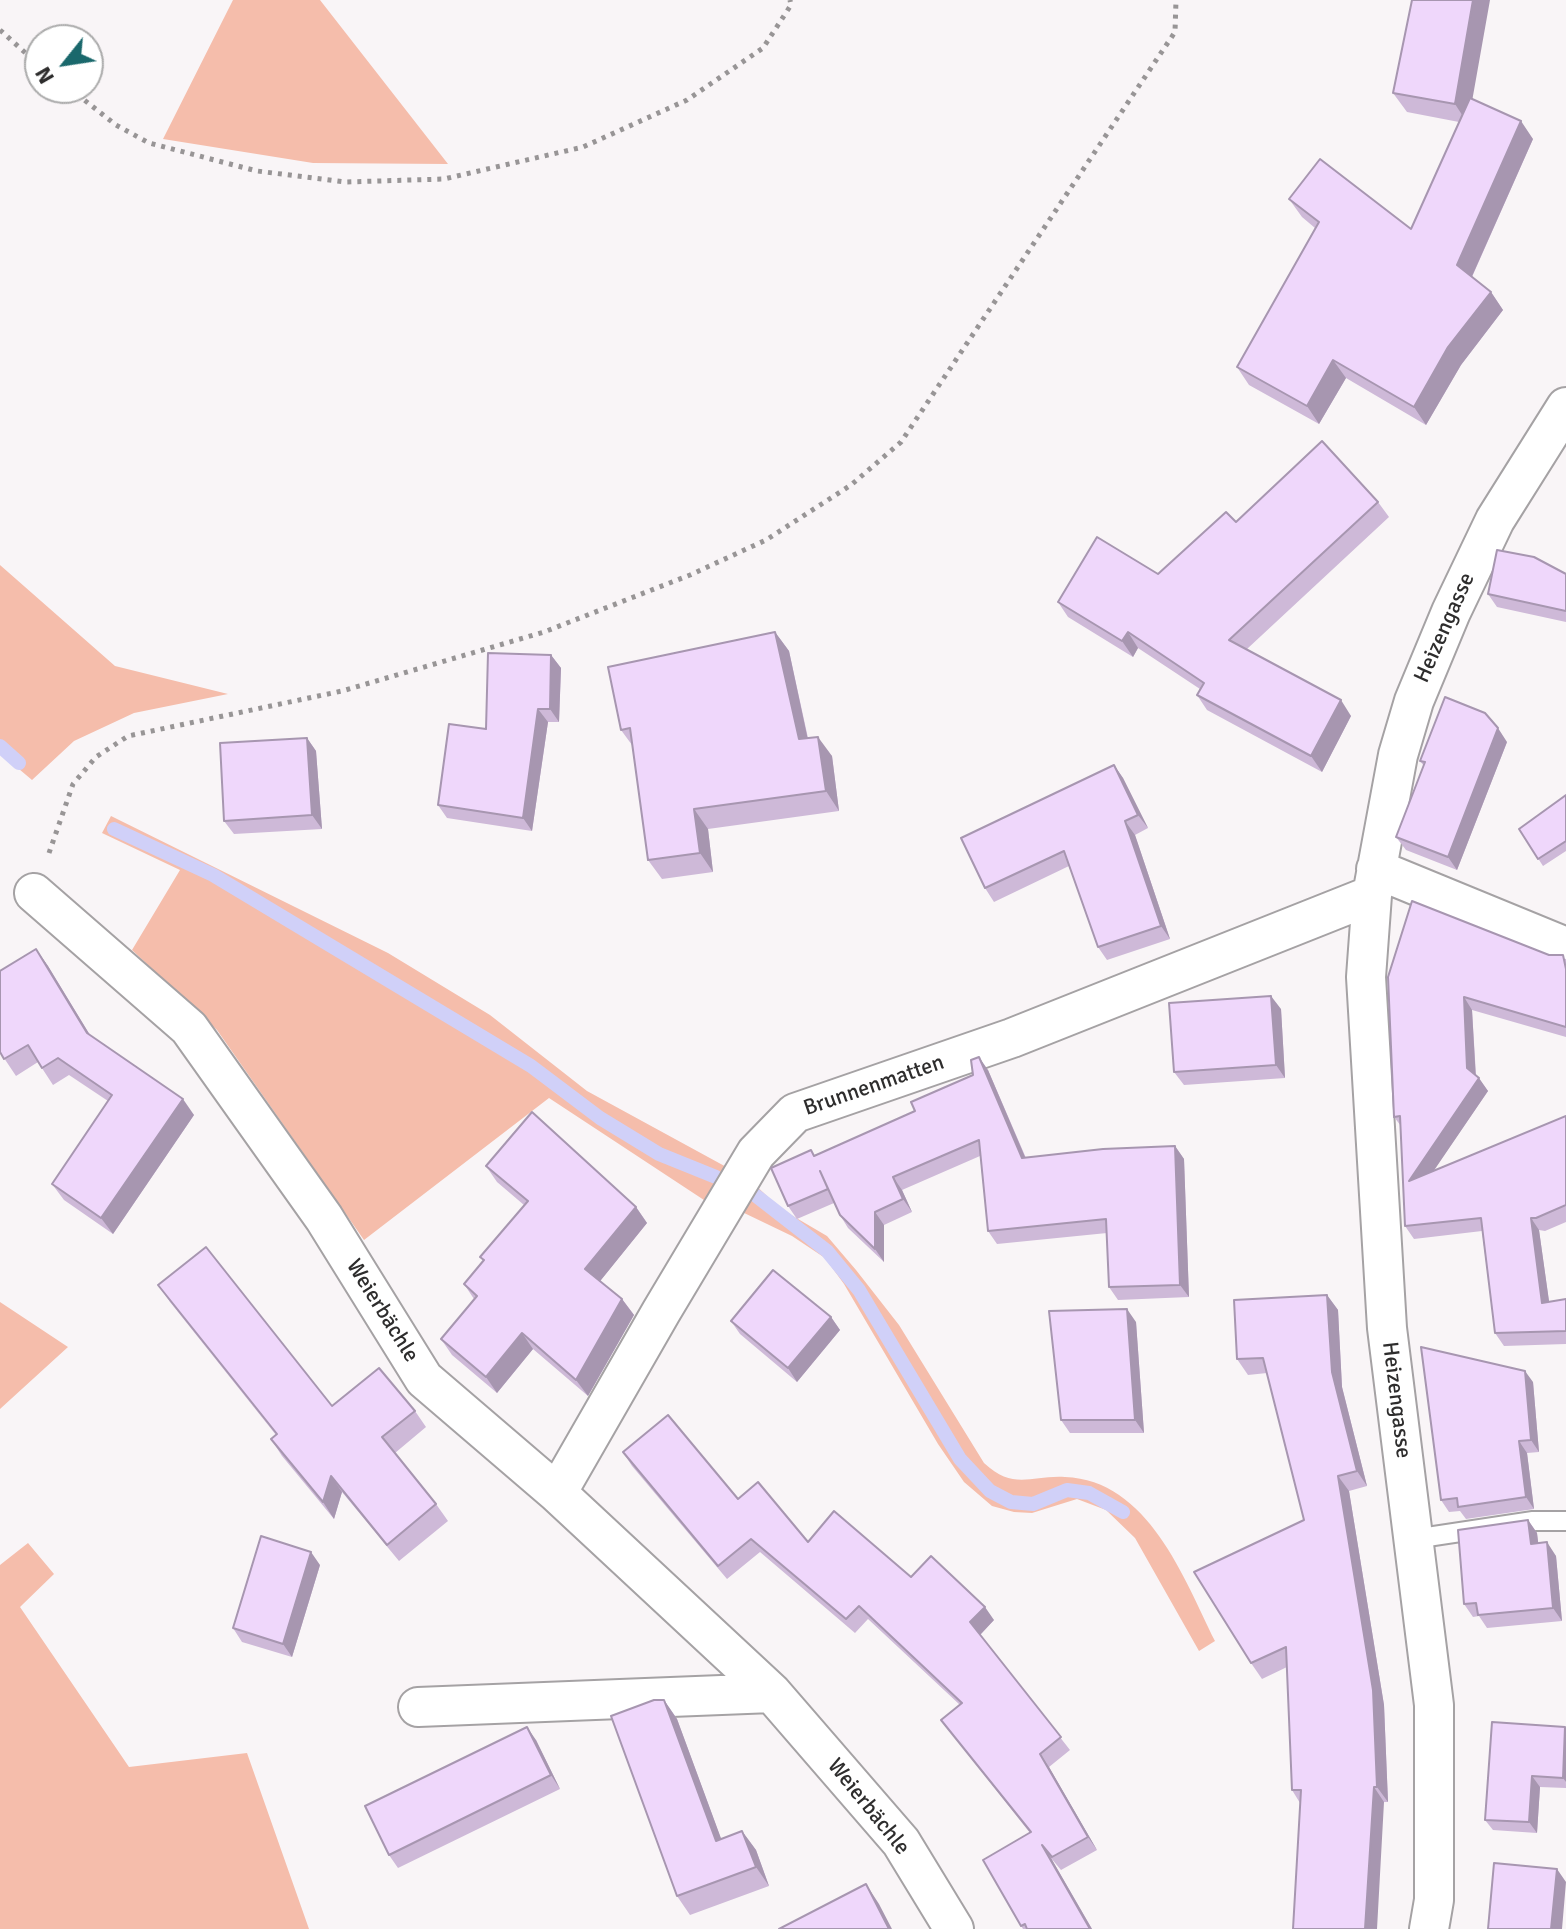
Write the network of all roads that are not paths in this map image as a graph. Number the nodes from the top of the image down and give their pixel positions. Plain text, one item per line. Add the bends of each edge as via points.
1 (1566, 407) edge
2 (1374, 882) junction
3 (34, 893) road end
4 (1566, 947) edge
5 (557, 1493) junction
6 (1566, 1521) edge
7 (1414, 1539) junction
8 (772, 1693) junction
9 (418, 1707) dead end
10 (954, 1929) edge
11 (1429, 1929) edge

1 - 2 street, Heizengasse via 1495,520 1414,701
2 - 4 street
2 - 5 street, Brunnenmatten via 1012,1038 795,1113 756,1153
2 - 7 street, Heizengasse via 1366,977 1387,1328
3 - 5 street, Weierbächle via 189,1028 324,1218 424,1379
5 - 8 street, Weierbächle
6 - 7 lane
7 - 11 street, Heizengasse via 1434,1705 1434,1900
8 - 9 street
8 - 10 street, Weierbächle via 901,1842

